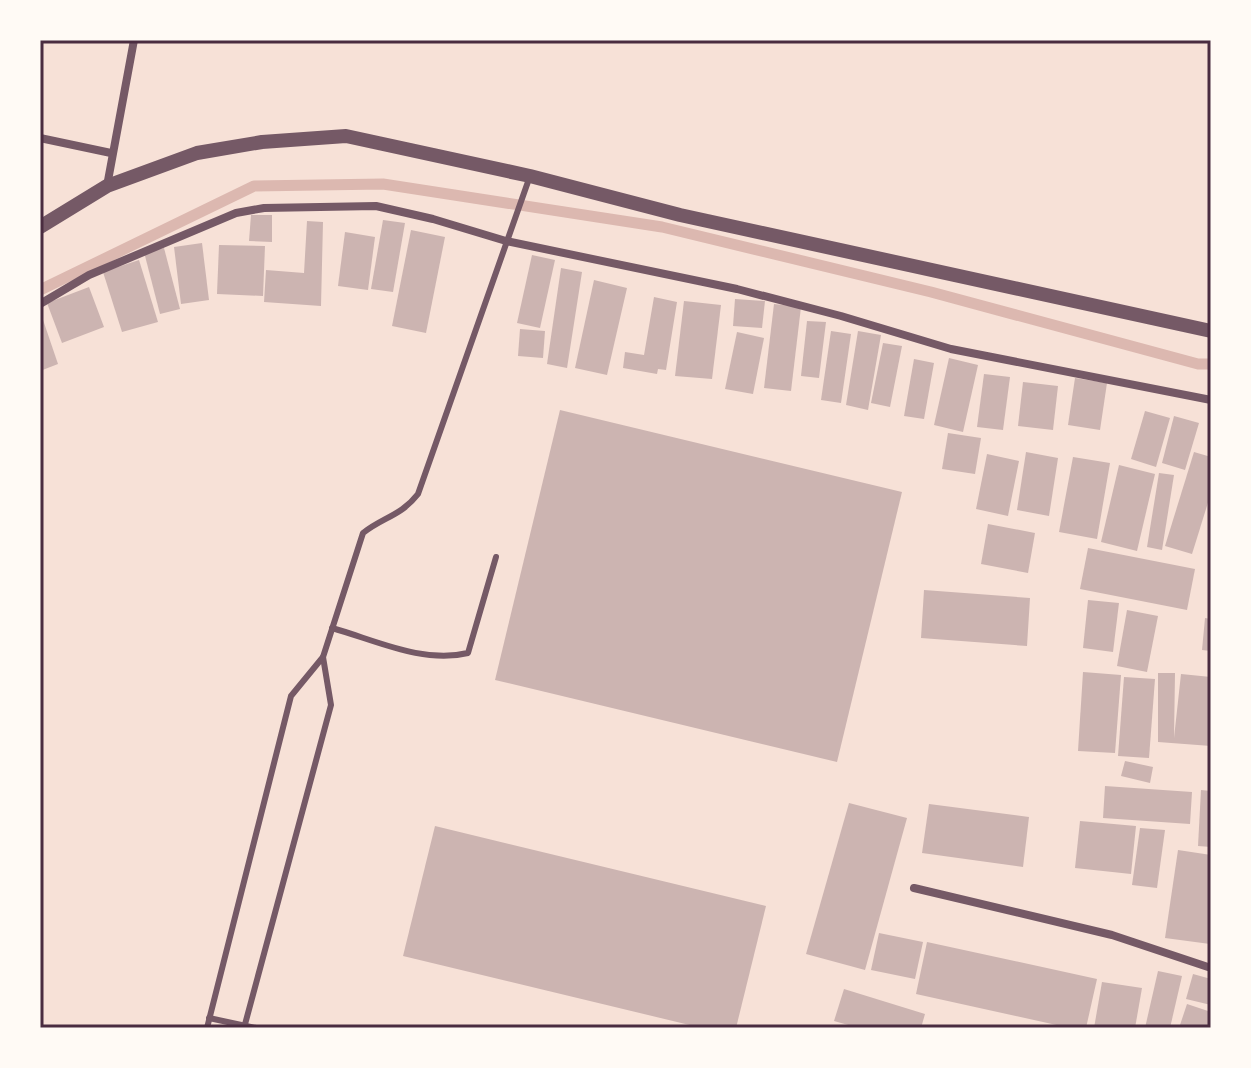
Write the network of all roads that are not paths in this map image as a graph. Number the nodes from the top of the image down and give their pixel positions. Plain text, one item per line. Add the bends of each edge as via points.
1 (134, 40) edge
2 (40, 138) edge
3 (111, 153) junction
4 (528, 181) junction
5 (107, 186) junction
6 (40, 227) edge
7 (506, 241) junction
8 (40, 304) edge
9 (1211, 331) edge
10 (1211, 400) edge
11 (496, 557) dead end
12 (332, 628) junction
13 (323, 657) junction
14 (914, 888) dead end
15 (1211, 968) edge
16 (209, 1018) junction
17 (244, 1027) edge
18 (207, 1028) edge
19 (256, 1028) edge

1 - 3 street
2 - 3 street
3 - 5 street
4 - 5 street via 346,136 197,153
4 - 7 lane
4 - 9 street
5 - 6 street
7 - 8 street via 376,206 264,208 236,213 89,275
7 - 10 street via 737,289 951,349
7 - 12 lane via 418,494 397,516 376,522 363,533
11 - 12 lane via 468,653 447,658
12 - 13 lane
13 - 16 lane via 291,696
13 - 17 lane via 331,705
14 - 15 street via 1112,935
16 - 17 lane
16 - 18 lane
17 - 19 lane

